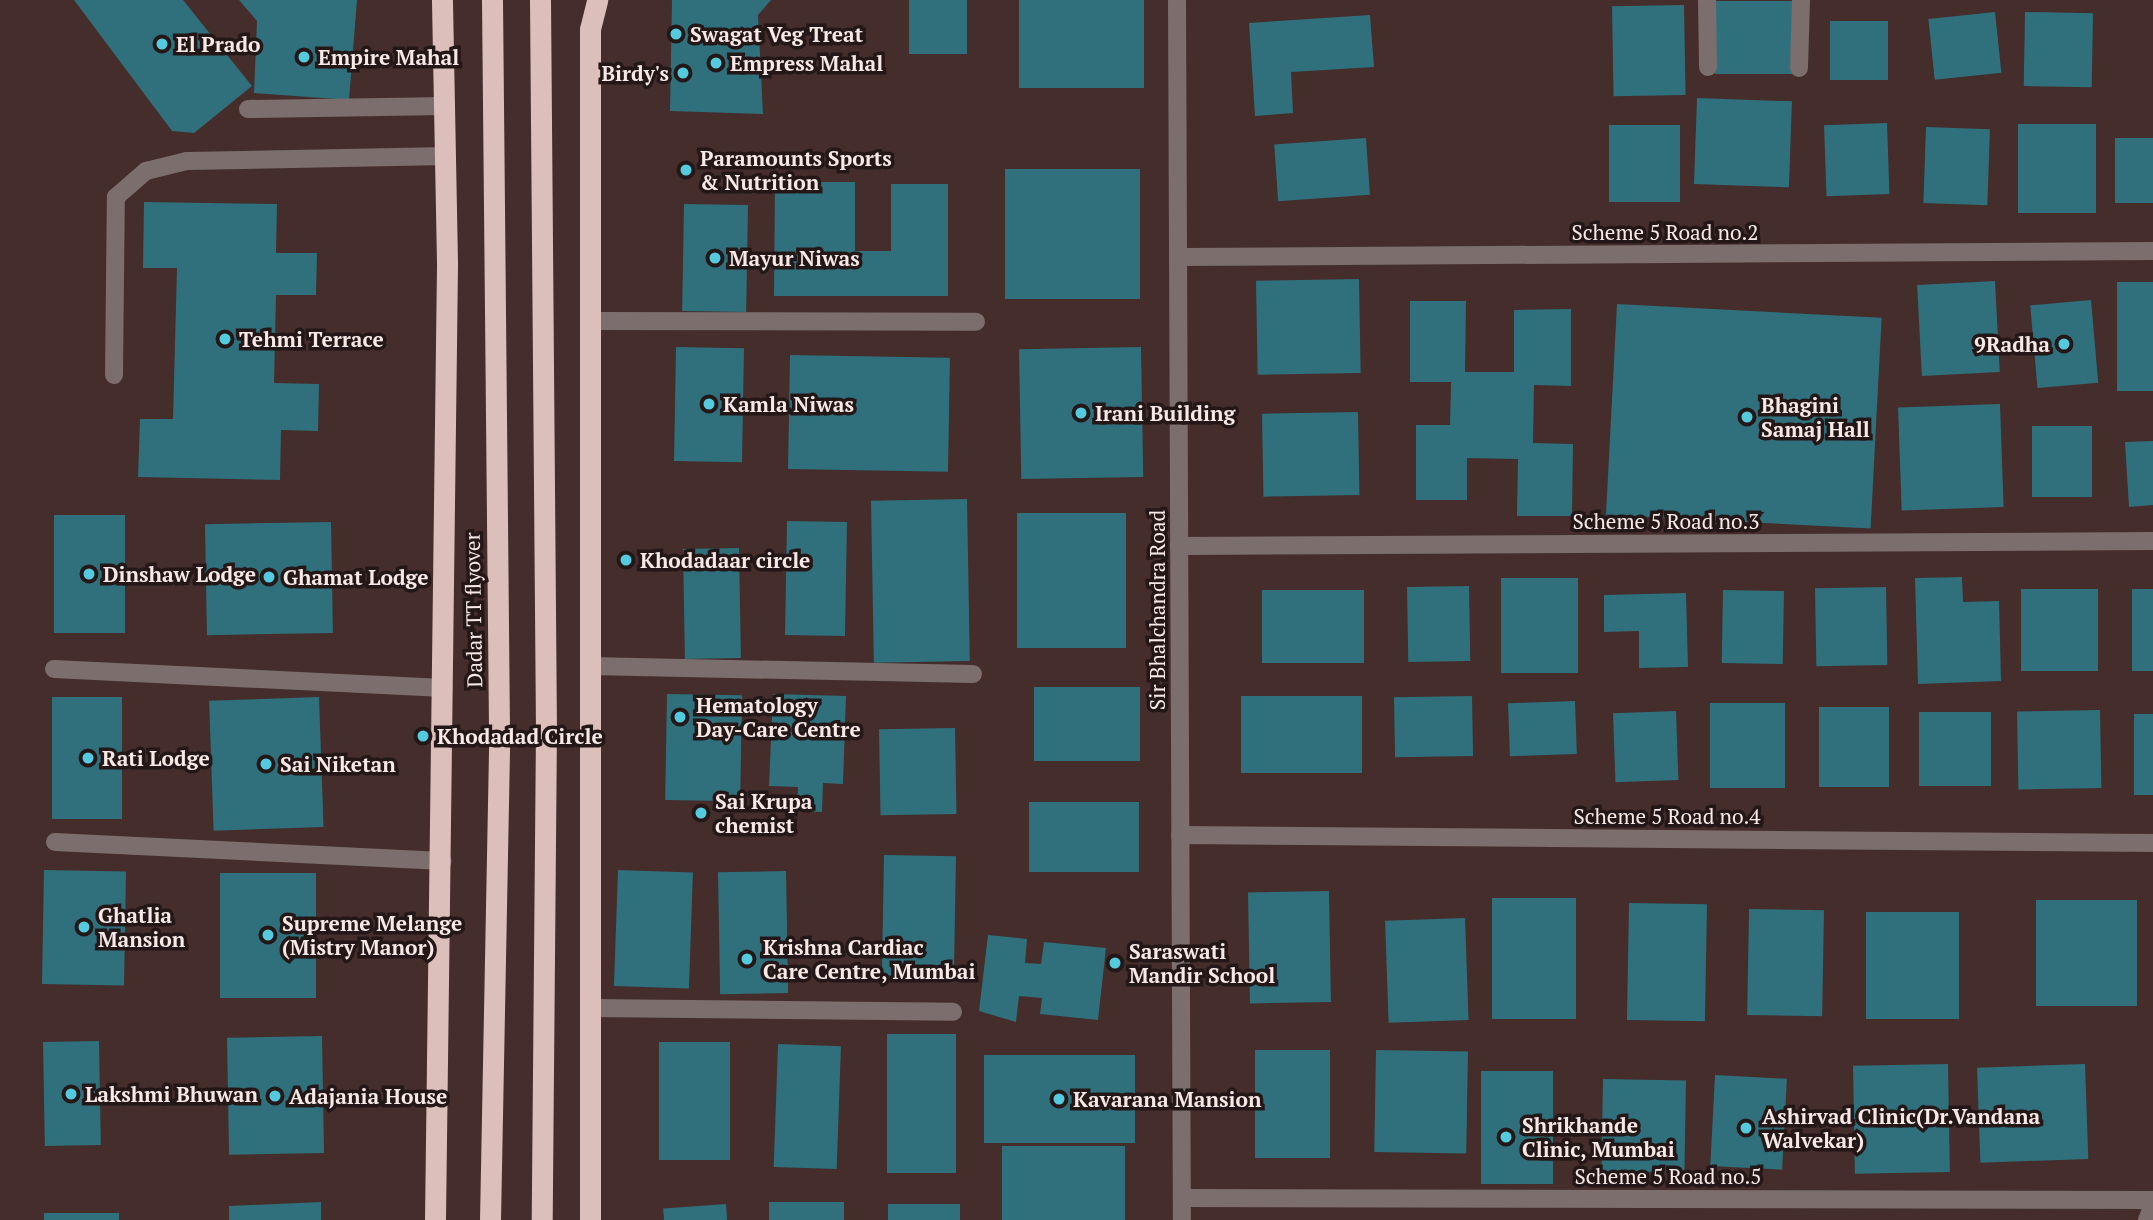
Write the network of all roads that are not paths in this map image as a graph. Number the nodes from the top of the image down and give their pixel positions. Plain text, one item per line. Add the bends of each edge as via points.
1 (442, 0) edge
2 (492, 0) edge
3 (540, 0) edge
4 (597, 0) edge
5 (1177, 0) edge
6 (1707, 0) edge
7 (1726, 0) edge
8 (1801, 0) edge
9 (1708, 67) dead end
10 (1800, 68) dead end
11 (446, 106) junction
12 (248, 109) dead end
13 (447, 156) junction
14 (2153, 251) edge
15 (1178, 257) junction
16 (590, 321) junction
17 (976, 322) dead end
18 (114, 375) dead end
19 (2153, 541) edge
20 (1179, 546) junction
21 (590, 666) junction
22 (54, 669) dead end
23 (973, 674) dead end
24 (444, 688) junction
25 (1180, 835) junction
26 (55, 842) dead end
27 (2153, 843) edge
28 (443, 861) junction
29 (590, 1008) junction
30 (953, 1012) dead end
31 (1182, 1198) junction
32 (2153, 1202) edge
33 (435, 1220) edge
34 (490, 1220) edge
35 (542, 1220) edge
36 (590, 1220) edge
37 (1182, 1220) edge
38 (2147, 1220) edge

1 - 11 highway
2 - 34 highway, Dadar TT flyover via 499,729
3 - 35 highway via 546,728
4 - 16 highway via 590,29
5 - 15 street, Sir Bhalchandra Road
6 - 7 street
6 - 9 street
8 - 10 street
11 - 12 street
11 - 13 highway
13 - 18 street via 187,161 146,171 116,197
13 - 24 highway
14 - 15 street, Scheme 5 Road no.2
15 - 20 street, Sir Bhalchandra Road
16 - 17 street
16 - 21 highway
19 - 20 street, Scheme 5 Road no.3
20 - 25 street, Sir Bhalchandra Road
21 - 23 street
21 - 29 highway
22 - 24 street
24 - 28 highway
25 - 27 street, Scheme 5 Road no.4
25 - 31 street, Sir Bhalchandra Road
26 - 28 street
28 - 33 highway
29 - 30 street
29 - 36 highway
31 - 32 street, Scheme 5 Road no.5
31 - 37 street, Sir Bhalchandra Road
32 - 38 street

